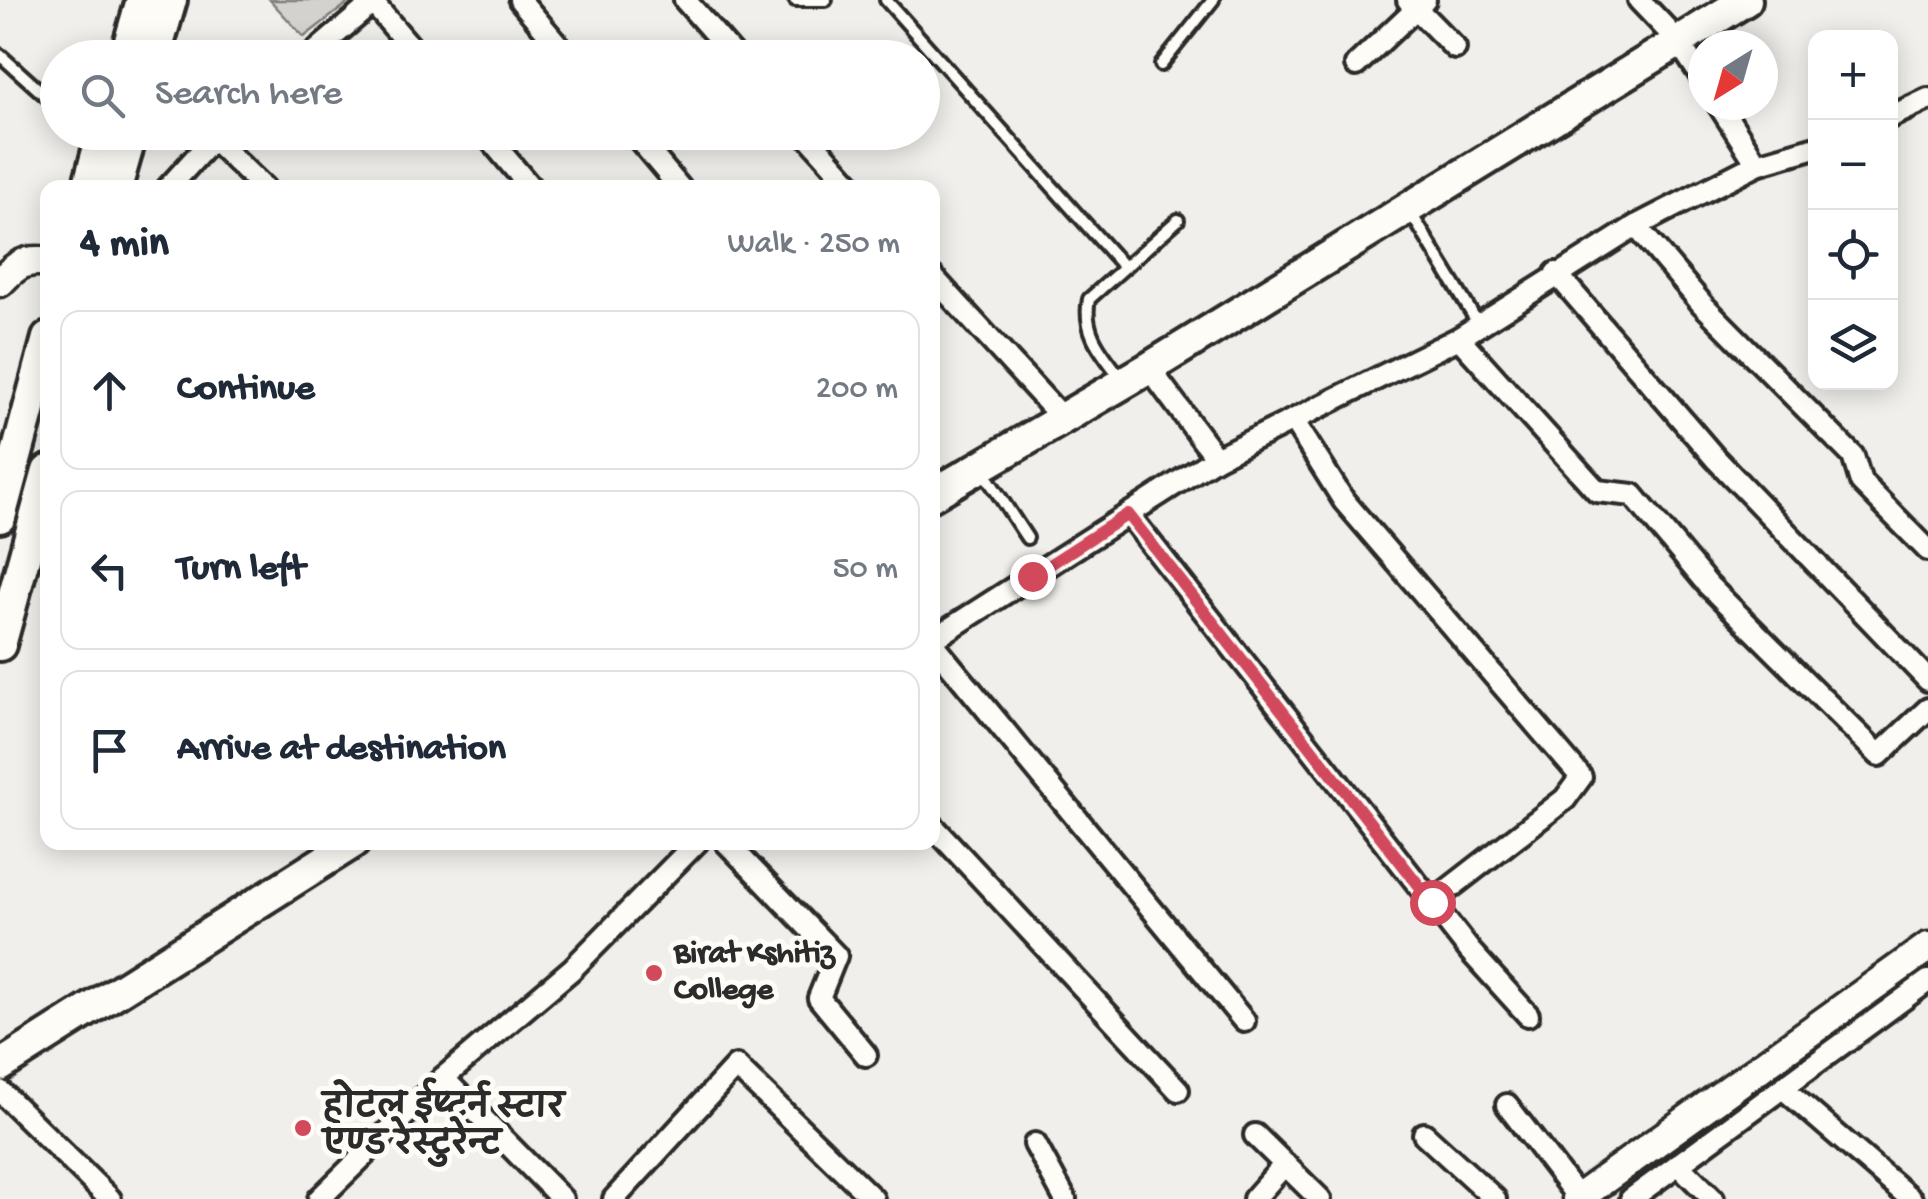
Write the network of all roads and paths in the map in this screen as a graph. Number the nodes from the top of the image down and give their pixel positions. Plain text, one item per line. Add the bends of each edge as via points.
1 (142, 0) edge
2 (171, 0) edge
3 (520, 0) edge
4 (684, 0) edge
5 (794, 0) edge
6 (826, 0) edge
7 (886, 0) edge
8 (1213, 0) edge
9 (1639, 0) edge
10 (1746, 0) edge
11 (375, 1) edge
12 (1416, 3) edge
13 (130, 40) edge
14 (159, 40) edge
15 (329, 40) edge
16 (406, 40) edge
17 (554, 40) edge
18 (720, 40) edge
19 (922, 40) edge
20 (1678, 41) junction
21 (1456, 48) dead end
22 (0, 55) edge
23 (1688, 56) edge
24 (940, 60) edge
25 (1160, 64) dead end
26 (1356, 65) dead end
27 (40, 91) edge
28 (1928, 99) edge
29 (1898, 113) edge
30 (1730, 120) edge
31 (1808, 149) edge
32 (98, 150) edge
33 (127, 150) edge
34 (202, 150) edge
35 (229, 150) edge
36 (499, 150) edge
37 (648, 150) edge
38 (820, 150) edge
39 (1758, 164) junction
40 (90, 180) edge
41 (118, 180) edge
42 (175, 180) edge
43 (257, 180) edge
44 (525, 180) edge
45 (673, 180) edge
46 (847, 180) edge
47 (1408, 208) junction
48 (1178, 220) dead end
49 (1636, 226) junction
50 (40, 260) edge
51 (1124, 266) junction
52 (1556, 273) junction
53 (0, 282) edge
54 (940, 285) edge
55 (1479, 325) junction
56 (1458, 338) junction
57 (40, 368) edge
58 (1137, 375) junction
59 (1063, 419) junction
60 (1293, 420) junction
61 (1216, 458) junction
62 (980, 467) junction
63 (940, 490) edge
64 (40, 501) edge
65 (1128, 514) junction
66 (0, 517) edge
67 (1027, 538) dead end
68 (1928, 550) edge
69 (940, 637) edge
70 (0, 645) edge
71 (940, 652) edge
72 (1928, 680) edge
73 (1928, 709) edge
74 (940, 834) edge
75 (341, 850) edge
76 (688, 850) edge
77 (734, 850) edge
78 (1432, 902) junction
79 (1928, 947) edge
80 (1928, 981) edge
81 (1528, 1015) dead end
82 (1244, 1021) dead end
83 (866, 1056) dead end
84 (0, 1066) edge
85 (443, 1078) junction
86 (1784, 1089) junction
87 (1178, 1090) dead end
88 (0, 1091) edge
89 (1507, 1105) dead end
90 (1424, 1134) dead end
91 (1255, 1135) dead end
92 (1035, 1144) dead end
93 (1285, 1164) junction
94 (1678, 1164) junction
95 (1642, 1196) edge
96 (110, 1199) edge
97 (319, 1199) edge
98 (562, 1199) edge
99 (614, 1199) edge
100 (874, 1199) edge
101 (1065, 1199) edge
102 (1254, 1199) edge
103 (1320, 1199) edge
104 (1495, 1199) edge
105 (1578, 1199) edge
106 (1713, 1199) edge
107 (1910, 1199) edge

1 - 13 main road
2 - 14 main road
3 - 17 street
4 - 18 street
5 - 6 lane
7 - 19 lane
8 - 25 lane
9 - 20 street
10 - 20 main road
11 - 15 street
11 - 16 street
12 - 21 street
12 - 26 street
20 - 23 street
20 - 47 main road
22 - 27 lane
24 - 51 lane
28 - 29 street
30 - 39 street
31 - 39 street
32 - 40 main road
33 - 41 main road
34 - 42 street
35 - 43 street
36 - 44 street
37 - 45 street
38 - 46 street
39 - 49 street
47 - 55 lane
47 - 58 main road
48 - 51 lane
49 - 52 street
49 - 68 street via 1703,305 1854,456 1862,482
50 - 53 street via 15,266
51 - 58 lane via 1088,299 1085,318 1093,340
52 - 55 street
52 - 72 street via 1716,458
54 - 59 street
55 - 56 street
56 - 60 street
56 - 73 street via 1597,491 1633,496 1708,585 1879,755
57 - 66 main road
58 - 59 main road
58 - 61 street
59 - 62 main road
60 - 61 street
60 - 78 street via 1344,502 1582,777 1565,799
61 - 65 street
62 - 63 main road
62 - 67 lane
64 - 70 main road
65 - 69 street
65 - 78 street
71 - 82 street
74 - 87 street
75 - 84 main road
76 - 85 street via 572,969
77 - 83 street via 836,956 819,998
78 - 81 street
79 - 105 street
80 - 86 street
85 - 97 street
85 - 98 street
86 - 94 street
86 - 107 street
88 - 96 street
89 - 105 street
90 - 104 street
91 - 93 street
92 - 101 street
93 - 102 street
93 - 103 street
94 - 95 street
94 - 106 street
99 - 100 street via 736,1066

